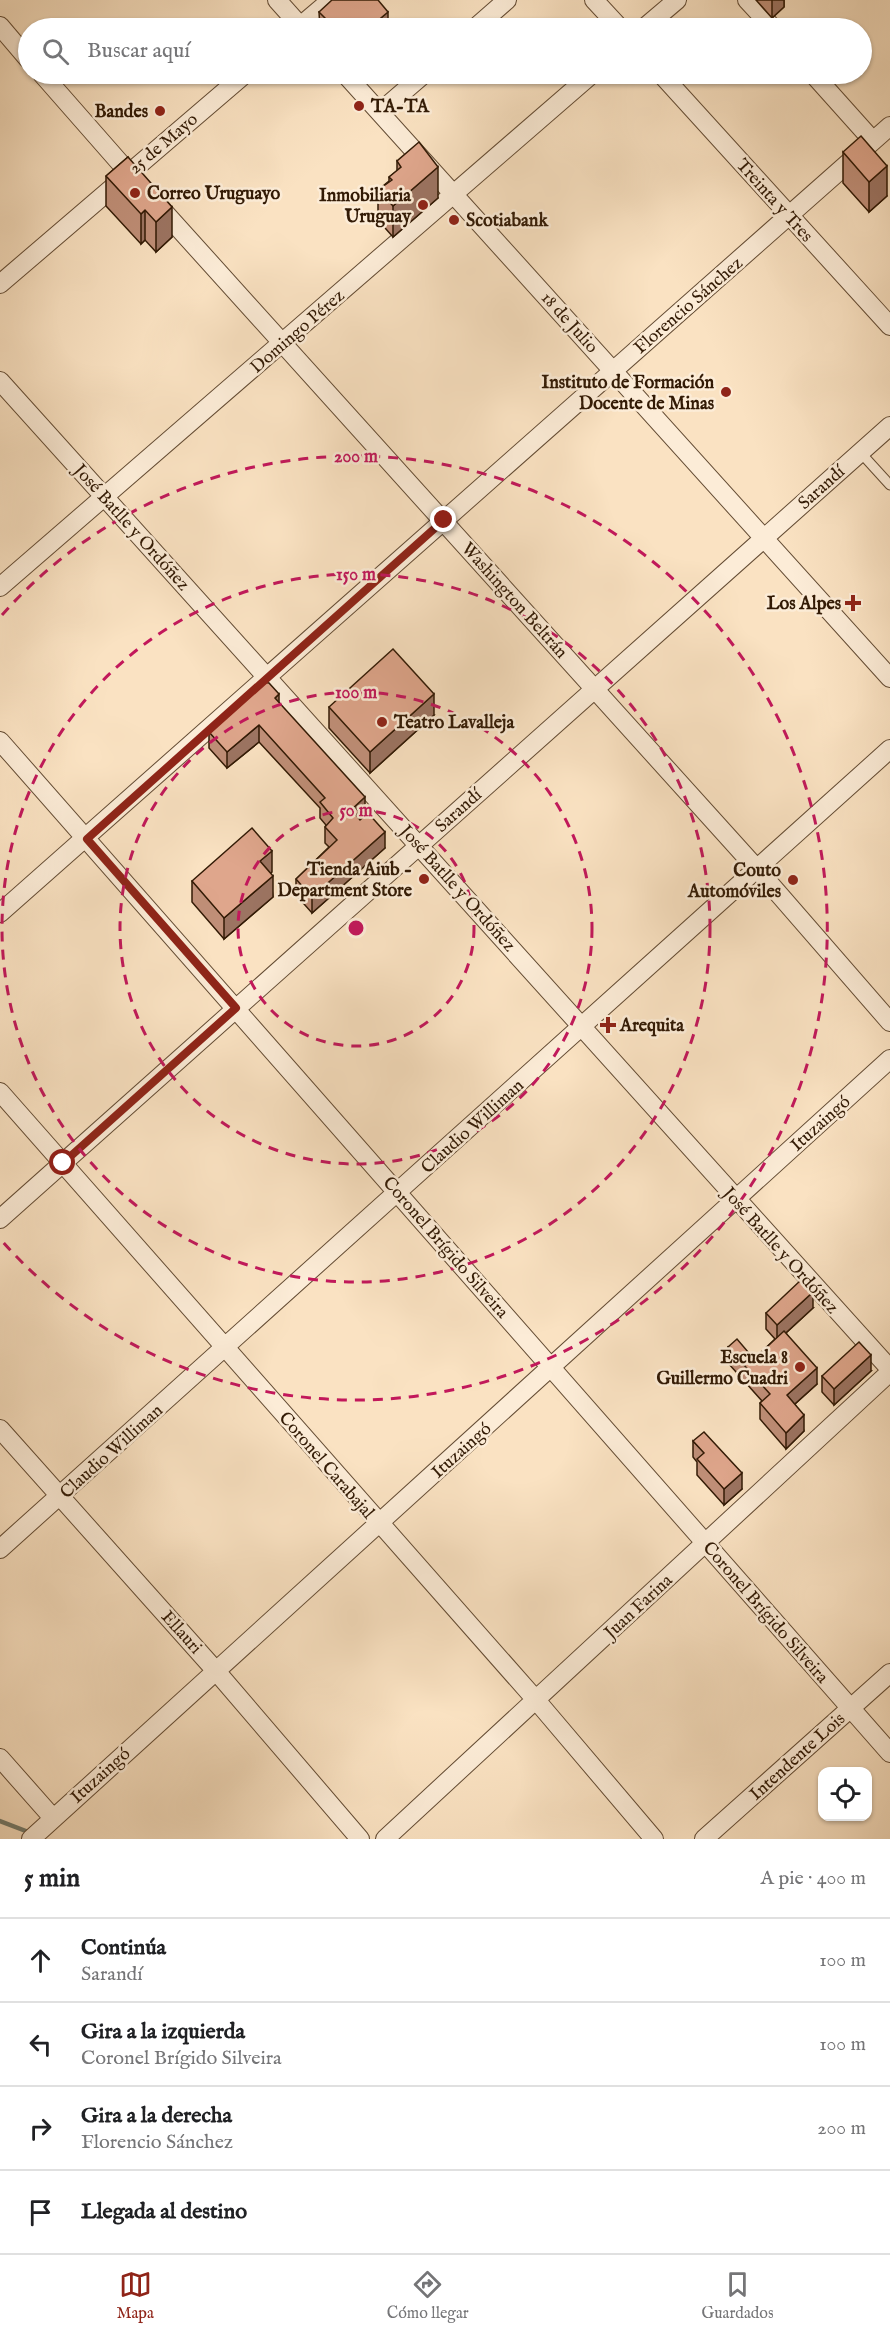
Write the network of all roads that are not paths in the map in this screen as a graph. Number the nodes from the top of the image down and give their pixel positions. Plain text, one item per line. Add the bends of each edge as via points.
1 (277, 0) edge
2 (331, 0) edge
3 (507, 0) edge
4 (594, 0) edge
5 (677, 0) edge
6 (747, 0) edge
7 (292, 18) edge
8 (311, 18) edge
9 (486, 18) edge
10 (611, 18) edge
11 (656, 18) edge
12 (763, 18) edge
13 (0, 26) edge
14 (18, 47) edge
15 (51, 84) edge
16 (233, 84) edge
17 (355, 84) edge
18 (412, 84) edge
19 (581, 84) edge
20 (670, 84) edge
21 (822, 84) edge
22 (381, 111) junction
23 (890, 126) edge
24 (873, 141) junction
25 (128, 172) junction
26 (455, 195) junction
27 (789, 215) junction
28 (0, 284) edge
29 (890, 326) edge
30 (281, 344) junction
31 (614, 370) junction
32 (0, 381) edge
33 (890, 426) edge
34 (860, 452) junction
35 (890, 485) edge
36 (106, 496) junction
37 (444, 520) junction
38 (764, 538) junction
39 (0, 587) edge
40 (890, 678) edge
41 (267, 679) junction
42 (595, 689) junction
43 (0, 741) edge
44 (890, 749) edge
45 (87, 839) junction
46 (420, 844) junction
47 (757, 869) junction
48 (0, 913) edge
49 (236, 1008) junction
50 (890, 1022) edge
51 (581, 1027) junction
52 (890, 1059) edge
53 (0, 1092) edge
54 (63, 1163) junction
55 (398, 1192) junction
56 (735, 1200) junction
57 (0, 1219) edge
58 (226, 1348) junction
59 (551, 1367) junction
60 (890, 1371) edge
61 (0, 1429) edge
62 (60, 1497) junction
63 (379, 1525) junction
64 (707, 1542) junction
65 (0, 1549) edge
66 (216, 1671) junction
67 (890, 1673) edge
68 (536, 1700) junction
69 (850, 1709) junction
70 (890, 1753) edge
71 (0, 1758) edge
72 (42, 1828) edge
73 (360, 1839) edge
74 (385, 1839) edge
75 (654, 1839) edge
76 (704, 1839) edge

1 - 7 street
2 - 8 street
3 - 9 street
4 - 10 street
5 - 11 street
6 - 12 street
13 - 14 street
15 - 25 street, Washington Beltrán
16 - 25 street, 25 de Mayo
17 - 22 street, 18 de Julio
18 - 22 street
19 - 26 street, Domingo Pérez
20 - 27 street, Treinta y Tres
21 - 24 street
22 - 26 street, 18 de Julio
23 - 24 street, Florencio Sánchez
24 - 27 street, Florencio Sánchez
25 - 28 street, 25 de Mayo
25 - 30 street, Washington Beltrán
26 - 30 street, Domingo Pérez
26 - 31 street, 18 de Julio
27 - 29 street, Treinta y Tres
27 - 31 street, Florencio Sánchez
30 - 36 street, Domingo Pérez
30 - 37 street, Washington Beltrán
31 - 37 street, Florencio Sánchez
31 - 38 street, 18 de Julio
32 - 36 street, José Batlle y Ordóñez
33 - 34 street, Sarandí
34 - 35 lane
34 - 38 street, Sarandí
36 - 39 street, Domingo Pérez
36 - 41 street, José Batlle y Ordóñez
37 - 41 street, Florencio Sánchez
37 - 42 street, Washington Beltrán
38 - 40 street, 18 de Julio
38 - 42 street, Sarandí
41 - 45 street, Florencio Sánchez
41 - 46 street, José Batlle y Ordóñez
42 - 46 street, Sarandí
42 - 47 street, Washington Beltrán
43 - 45 street, Coronel Brígido Silveira
44 - 47 street, Claudio Williman
45 - 48 street, Florencio Sánchez
45 - 49 street, Coronel Brígido Silveira
46 - 49 street, Sarandí
46 - 51 street, José Batlle y Ordóñez
47 - 50 street, Washington Beltrán
47 - 51 street, Claudio Williman
49 - 54 street, Sarandí
49 - 55 street, Coronel Brígido Silveira
51 - 55 street, Claudio Williman
51 - 56 street, José Batlle y Ordóñez
52 - 56 street, Ituzaingó
53 - 54 street, Coronel Carabajal
54 - 57 street, Sarandí
54 - 58 street, Coronel Carabajal
55 - 58 street, Claudio Williman
55 - 59 street, Coronel Brígido Silveira
56 - 59 street, Ituzaingó
56 - 60 street, José Batlle y Ordóñez
58 - 62 street, Claudio Williman
58 - 63 street, Coronel Carabajal
59 - 63 street, Ituzaingó
59 - 64 street, Coronel Brígido Silveira
60 - 64 street, Juan Farina
61 - 62 street, Ellauri
62 - 65 street, Claudio Williman
62 - 66 street, Ellauri
63 - 66 street, Ituzaingó
63 - 68 street, Coronel Carabajal
64 - 68 street, Juan Farina
64 - 69 street, Coronel Brígido Silveira
66 - 72 street, Ituzaingó
66 - 73 street, Ellauri
67 - 69 street, Intendente Lois
68 - 74 street, Juan Farina
68 - 75 street, Coronel Carabajal
69 - 70 street, Coronel Brígido Silveira
69 - 76 street, Intendente Lois
71 - 72 street

